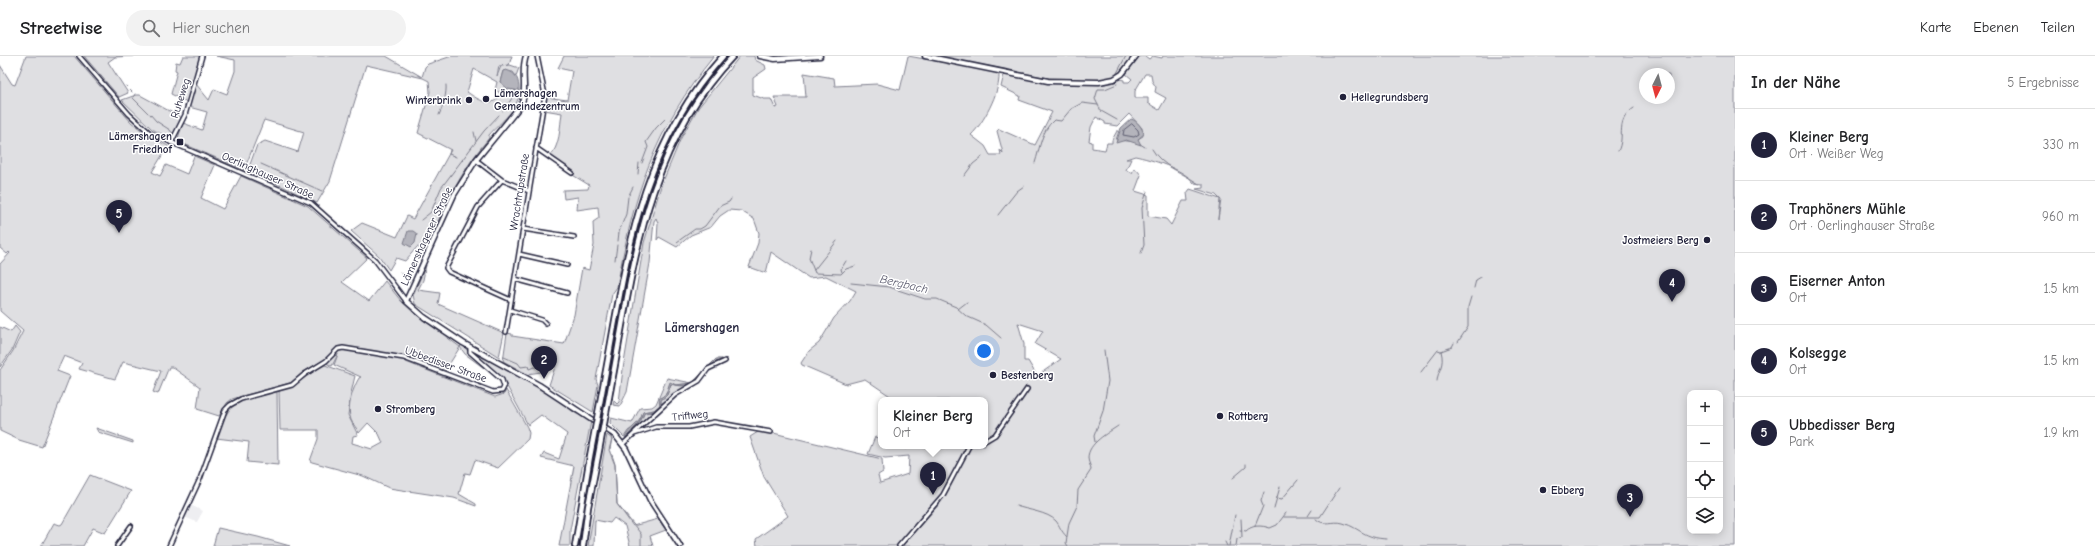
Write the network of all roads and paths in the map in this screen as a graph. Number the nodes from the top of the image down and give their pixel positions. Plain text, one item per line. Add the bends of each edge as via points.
1 (79, 56) edge
2 (202, 56) edge
3 (526, 56) edge
4 (537, 56) edge
5 (723, 56) edge
6 (734, 56) edge
7 (760, 56) edge
8 (820, 56) edge
9 (925, 56) edge
10 (1136, 56) edge
11 (172, 143) junction
12 (536, 148) junction
13 (476, 160) junction
14 (572, 173) dead end
15 (502, 180) junction
16 (529, 191) junction
17 (523, 229) junction
18 (574, 237) dead end
19 (519, 254) junction
20 (567, 265) dead end
21 (515, 279) junction
22 (567, 293) dead end
23 (511, 300) junction
24 (406, 301) junction
25 (510, 310) junction
26 (546, 324) dead end
27 (506, 332) dead end
28 (470, 347) junction
29 (725, 361) dead end
30 (1027, 389) dead end
31 (771, 432) dead end
32 (634, 434) junction
33 (988, 439) edge
34 (623, 444) junction
35 (967, 449) edge
36 (131, 526) dead end
37 (117, 546) edge
38 (169, 546) edge
39 (575, 546) edge
40 (583, 546) edge
41 (680, 546) edge
42 (899, 546) edge

1 - 11 street, Oerlinghauser Straße via 132,118 150,133
2 - 11 street, Ruheweg via 185,114
3 - 13 main road, Lämershagener Straße via 523,67 524,97 521,106
4 - 12 street, Wrachtrupstraße via 545,90
5 - 39 highway, bridge via 686,104 661,148 634,228
6 - 40 highway, bridge via 708,85 686,117 657,177 642,231 588,507
7 - 8 main road via 775,59
9 - 10 main road via 1048,81 1091,82 1105,82 1117,78 1126,71
11 - 24 street, Oerlinghauser Straße via 311,203 375,260
12 - 14 street
12 - 16 street, Wrachtrupstraße
13 - 15 street
13 - 24 main road, Lämershagener Straße via 451,202
15 - 16 street
15 - 23 street via 478,207 446,268 449,272
16 - 17 street, Wrachtrupstraße
17 - 18 street via 567,238
17 - 19 street, Wrachtrupstraße
19 - 20 street
19 - 21 street, Wrachtrupstraße
21 - 22 street
21 - 23 street, Wrachtrupstraße
23 - 25 street, Wrachtrupstraße
24 - 28 main road, Oerlinghauser Straße via 424,317
25 - 26 street via 542,320
25 - 27 street, Wrachtrupstraße
28 - 34 main road, Oerlinghauser Straße via 556,395 604,427
28 - 38 street, Ubbedisser Straße via 470,352 502,380 502,391 493,392 404,358 343,348 292,385 241,399 230,405 220,418 200,480
29 - 32 street, Triftweg via 708,369 699,381 675,395
30 - 33 street via 996,435
31 - 32 street, Triftweg via 714,422 689,427 656,427
32 - 34 street, Triftweg
34 - 41 main road, Oerlinghauser Straße via 650,500
35 - 42 street via 943,495
36 - 37 street

